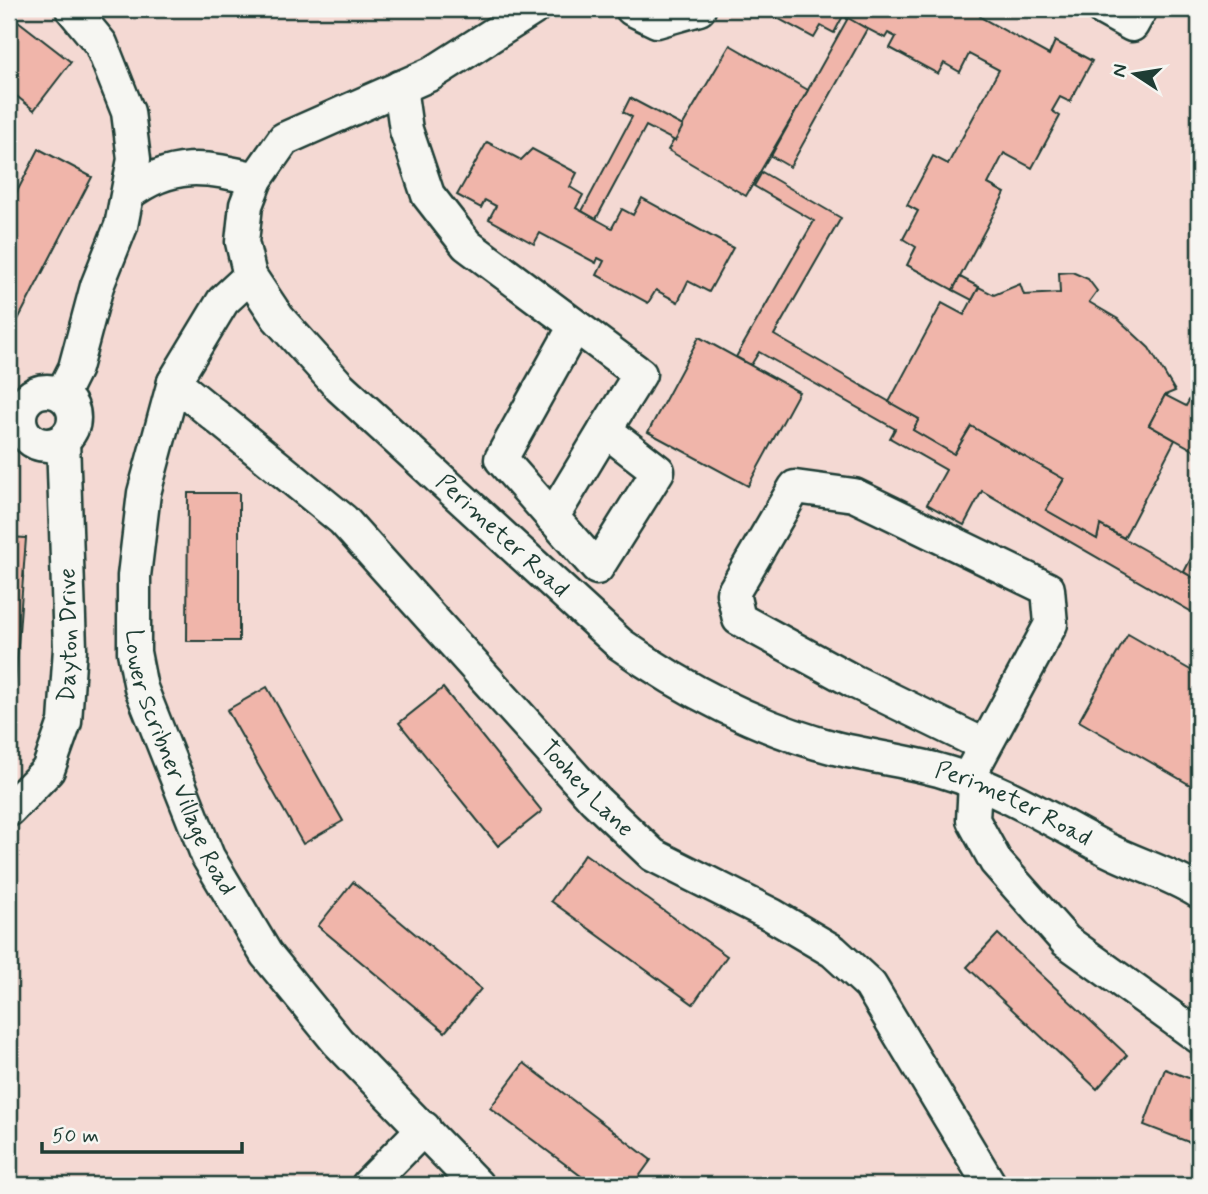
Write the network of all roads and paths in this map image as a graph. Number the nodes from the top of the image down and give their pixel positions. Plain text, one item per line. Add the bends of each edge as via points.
1 (72, 9) edge
2 (533, 9) edge
3 (632, 9) edge
4 (699, 9) edge
5 (1103, 9) edge
6 (1141, 9) edge
7 (400, 88) junction
8 (256, 179) junction
9 (128, 194) junction
10 (250, 276) junction
11 (575, 326) junction
12 (174, 382) junction
13 (62, 394) junction
14 (15, 408) edge
15 (605, 430) junction
16 (63, 440) junction
17 (552, 517) junction
18 (984, 745) junction
19 (971, 781) junction
20 (9, 810) edge
21 (1199, 892) edge
22 (1199, 1037) edge
23 (424, 1128) junction
24 (368, 1185) edge
25 (477, 1185) edge
26 (990, 1185) edge

1 - 9 lane via 101,44 128,112 134,159
2 - 7 lane, Perimeter Road
3 - 4 lane via 657,21
5 - 6 lane via 1132,25
7 - 8 lane, Perimeter Road via 284,139
7 - 11 lane via 406,130 428,195 467,245
8 - 9 lane via 223,170 165,171
8 - 10 lane, Perimeter Road via 246,205 242,242
9 - 13 lane via 75,368
10 - 12 lane, Lower Scribner Village Road via 223,301
10 - 19 lane, Perimeter Road via 278,318 340,387 651,666 761,722 835,748
11 - 15 lane via 640,374
11 - 17 lane via 501,458
12 - 23 lane, Lower Scribner Village Road via 144,493 134,576 134,652 141,688 208,857 266,954 338,1042
12 - 26 lane, Toohey Lane via 343,520 594,800 653,855 834,951 870,985
13 - 14 lane via 43,390
13 - 16 lane via 75,413 70,433
14 - 16 lane via 29,438 45,445
15 - 17 lane
15 - 17 lane via 658,471 597,568
16 - 20 lane, Dayton Drive via 70,648 65,722 48,770
18 - 18 lane via 1051,624 1048,589 853,495 795,487 733,593 739,619
18 - 19 lane
19 - 21 lane, Perimeter Road
19 - 22 lane via 972,820 1004,872 1066,941
23 - 24 lane
23 - 25 lane, Lower Scribner Village Road

